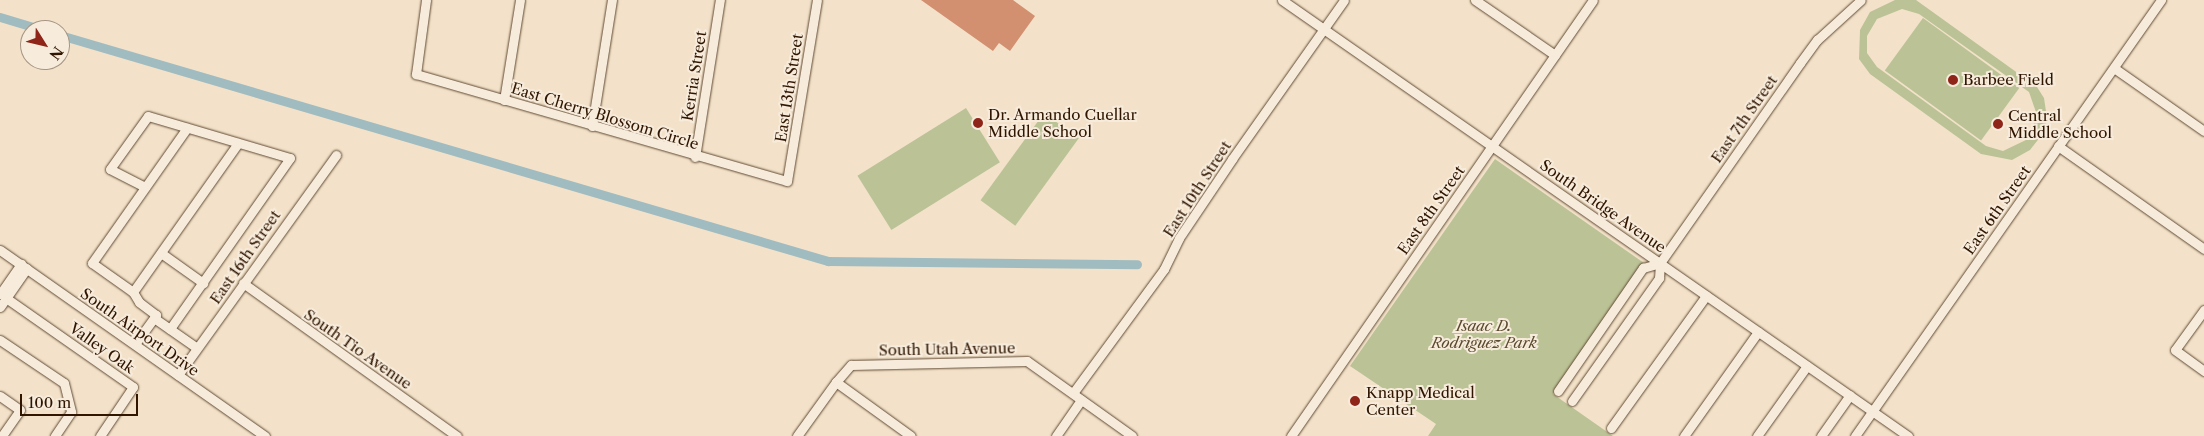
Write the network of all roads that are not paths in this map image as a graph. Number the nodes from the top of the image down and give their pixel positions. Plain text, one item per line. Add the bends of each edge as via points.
1 (426, 0) edge
2 (520, 0) edge
3 (612, 0) edge
4 (720, 0) edge
5 (817, 0) edge
6 (1282, 0) edge
7 (1344, 0) edge
8 (1475, 0) edge
9 (1593, 0) edge
10 (1861, 0) edge
11 (2161, 0) edge
12 (1324, 29) junction
13 (1555, 55) junction
14 (2114, 68) junction
15 (504, 100) junction
16 (592, 126) junction
17 (187, 128) junction
18 (2204, 131) edge
19 (238, 143) junction
20 (1492, 146) junction
21 (2058, 146) junction
22 (336, 155) dead end
23 (695, 157) junction
24 (787, 181) joint
25 (145, 187) junction
26 (2204, 249) edge
27 (0, 250) edge
28 (161, 253) junction
29 (1660, 263) junction
30 (24, 266) junction
31 (203, 282) junction
32 (243, 284) junction
33 (133, 292) junction
34 (3, 296) edge
35 (1706, 296) junction
36 (0, 307) edge
37 (2204, 310) edge
38 (154, 318) junction
39 (170, 329) junction
40 (1758, 332) junction
41 (0, 340) edge
42 (135, 344) junction
43 (197, 348) junction
44 (1807, 366) junction
45 (2204, 371) edge
46 (178, 375) junction
47 (836, 382) junction
48 (1558, 391) dead end
49 (1073, 394) junction
50 (0, 396) edge
51 (1850, 396) junction
52 (1081, 400) junction
53 (1572, 401) dead end
54 (1872, 411) junction
55 (1611, 428) dead end
56 (2, 436) edge
57 (55, 436) edge
58 (100, 436) edge
59 (265, 436) edge
60 (457, 436) edge
61 (797, 436) edge
62 (911, 436) edge
63 (1056, 436) edge
64 (1132, 436) edge
65 (1291, 436) edge
66 (1684, 436) edge
67 (1757, 436) edge
68 (1822, 436) edge
69 (1855, 436) edge
70 (1908, 436) edge

1 - 15 street, East Cherry Blossom Circle via 416,74
2 - 15 street
3 - 16 street
4 - 23 street, Kerria Street
5 - 24 street, East 13th Street
6 - 12 street, South Bridge Avenue
7 - 12 street, East 10th Street
8 - 13 street
9 - 13 street, East 8th Street
10 - 29 street, East 7th Street via 1817,40
11 - 14 street, East 6th Street
12 - 20 street, South Bridge Avenue
12 - 49 street, East 10th Street via 1179,238 1164,269
13 - 20 street, East 8th Street
14 - 18 street
14 - 21 street, East 6th Street
15 - 16 street, East Cherry Blossom Circle
16 - 23 street, East Cherry Blossom Circle
17 - 19 street
17 - 25 street
17 - 25 street via 148,116 110,169
19 - 28 street
19 - 31 street via 290,158
20 - 29 street, South Bridge Avenue
20 - 65 street, East 8th Street
21 - 26 street
21 - 54 street, East 6th Street
22 - 32 street, East 16th Street
23 - 24 street, East Cherry Blossom Circle
25 - 33 street via 92,263
27 - 30 street, South Airport Drive
28 - 31 street
28 - 33 street
29 - 35 street, South Bridge Avenue
29 - 48 street, East 7th Street via 1643,268
29 - 53 street, East 7th Street via 1659,278
30 - 34 street
30 - 42 street, South Airport Drive
31 - 39 street
32 - 43 street, East 16th Street
32 - 60 street, South Tio Avenue
33 - 38 street via 139,302 156,315
34 - 36 street
34 - 58 street, Valley Oak via 133,387
35 - 40 street, South Bridge Avenue
35 - 55 street
37 - 45 street via 2175,350
38 - 39 street
38 - 42 street
39 - 43 street
40 - 44 street, South Bridge Avenue
40 - 66 street
41 - 57 street via 64,383 72,412
42 - 46 street, South Airport Drive
43 - 46 street, East 16th Street
44 - 51 street, South Bridge Avenue
44 - 67 street
46 - 59 street, South Airport Drive
47 - 49 street, South Utah Avenue via 850,365 1027,361
47 - 61 street, South Utah Avenue
47 - 62 street
49 - 52 street, South Utah Avenue
50 - 56 street via 20,410
51 - 54 street, South Bridge Avenue
51 - 68 street
52 - 63 street
52 - 64 street, South Utah Avenue
54 - 69 street, East 6th Street
54 - 70 street, South Bridge Avenue

